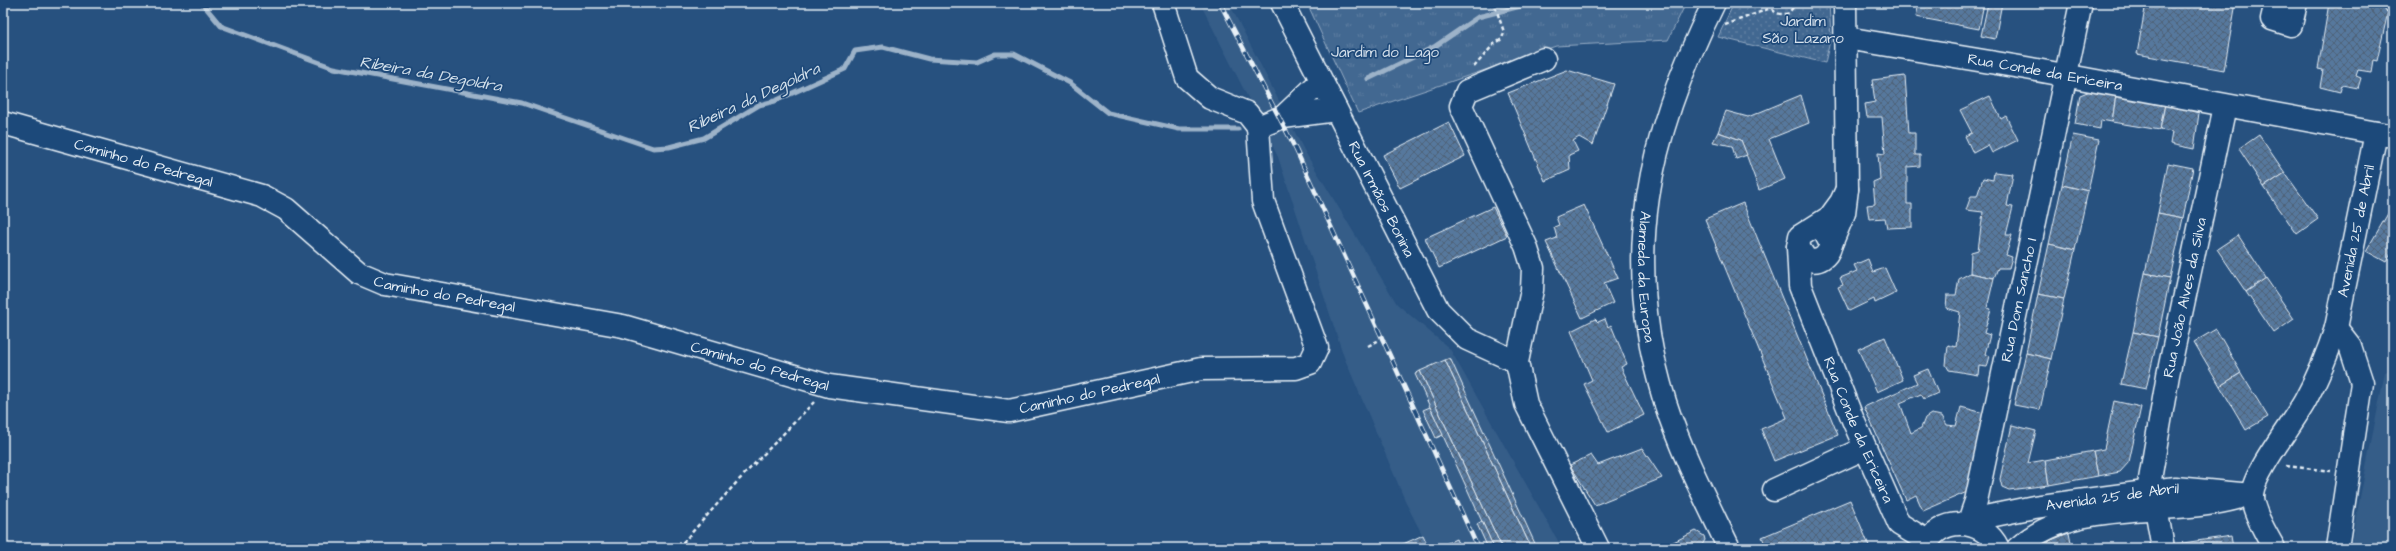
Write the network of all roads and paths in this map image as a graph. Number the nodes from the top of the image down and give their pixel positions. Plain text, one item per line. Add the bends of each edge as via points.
1 (1163, 3) edge
2 (1282, 3) edge
3 (1714, 3) edge
4 (1769, 3) edge
5 (1796, 3) edge
6 (1845, 3) edge
7 (2081, 3) edge
8 (2276, 3) edge
9 (2296, 3) edge
10 (1495, 4) edge
11 (1771, 8) junction
12 (1721, 27) dead end
13 (1846, 38) junction
14 (1544, 59) dead end
15 (1468, 73) dead end
16 (2067, 76) junction
17 (1321, 81) junction
18 (2225, 106) junction
19 (1336, 110) junction
20 (1283, 117) junction
21 (3, 123) edge
22 (1258, 127) junction
23 (2384, 135) edge
24 (1846, 189) junction
25 (1813, 228) junction
26 (1798, 247) junction
27 (1826, 252) junction
28 (1806, 304) junction
29 (2336, 328) junction
30 (1385, 337) dead end
31 (1368, 346) dead end
32 (1517, 362) junction
33 (829, 386) junction
34 (1865, 448) junction
35 (2281, 465) dead end
36 (2332, 472) dead end
37 (1774, 490) dead end
38 (2252, 494) junction
39 (2152, 499) junction
40 (1972, 525) junction
41 (1926, 545) edge
42 (678, 548) edge
43 (1598, 548) edge
44 (1729, 548) edge
45 (1998, 548) edge
46 (2018, 548) edge
47 (2163, 548) edge
48 (2274, 548) edge
49 (2337, 548) edge

1 - 22 street via 1187,78 1210,98 1247,113
2 - 17 street, Rua Irmãos Bonina
3 - 44 street, Alameda da Europa via 1679,77 1657,147 1644,226 1643,274 1650,336 1665,402 1697,481
4 - 11 path
5 - 11 path via 1792,10 1785,14 1776,13
6 - 13 street
7 - 16 street, Rua Dom Sancho I
8 - 9 street via 2272,19 2291,25
10 - 15 path via 1504,32 1502,39 1494,44
11 - 12 path via 1739,18
13 - 16 street, Rua Conde da Ericeira
13 - 24 street
14 - 32 street via 1467,91 1461,106 1526,246 1533,268 1532,290
16 - 18 street, Rua Conde da Ericeira
16 - 40 street, Rua Dom Sancho I
17 - 19 street, Rua Irmãos Bonina
17 - 20 street
18 - 23 street, Rua Conde da Ericeira
18 - 39 street, Rua João Alves da Silva via 2168,375
19 - 20 street
19 - 32 street, Rua Irmãos Bonina via 1438,310 1467,339
20 - 22 street
21 - 33 street, Caminho do Pedregal via 262,196 286,209 359,273 385,284 623,326
22 - 33 street, Caminho do Pedregal via 1263,201 1316,348 1310,363 1296,368 1201,369 1009,411
23 - 29 street, Avenida 25 de Abril
24 - 25 street via 1841,202 1830,217
24 - 27 street via 1844,213
25 - 26 street via 1800,236
25 - 27 street via 1824,231
26 - 27 street via 1806,259
26 - 28 street, Rua Conde da Ericeira via 1800,286
27 - 28 street via 1810,277
28 - 34 street, Rua Conde da Ericeira
29 - 38 street, Avenida 25 de Abril via 2327,356 2304,401 2263,467
29 - 49 street via 2350,346 2362,383
30 - 31 path
32 - 43 street via 1526,404
33 - 42 path
34 - 37 street
34 - 41 street, Rua Conde da Ericeira via 1899,524
35 - 36 path
38 - 39 street, Avenida 25 de Abril via 2175,488
38 - 48 street via 2256,511
39 - 40 street, Avenida 25 de Abril via 2034,507 1990,516
39 - 46 street, Avenida 25 de Abril via 2063,522 2036,535
39 - 47 street, Rua João Alves da Silva
40 - 41 street via 1953,524 1938,530
40 - 45 street via 1983,530 1994,540

